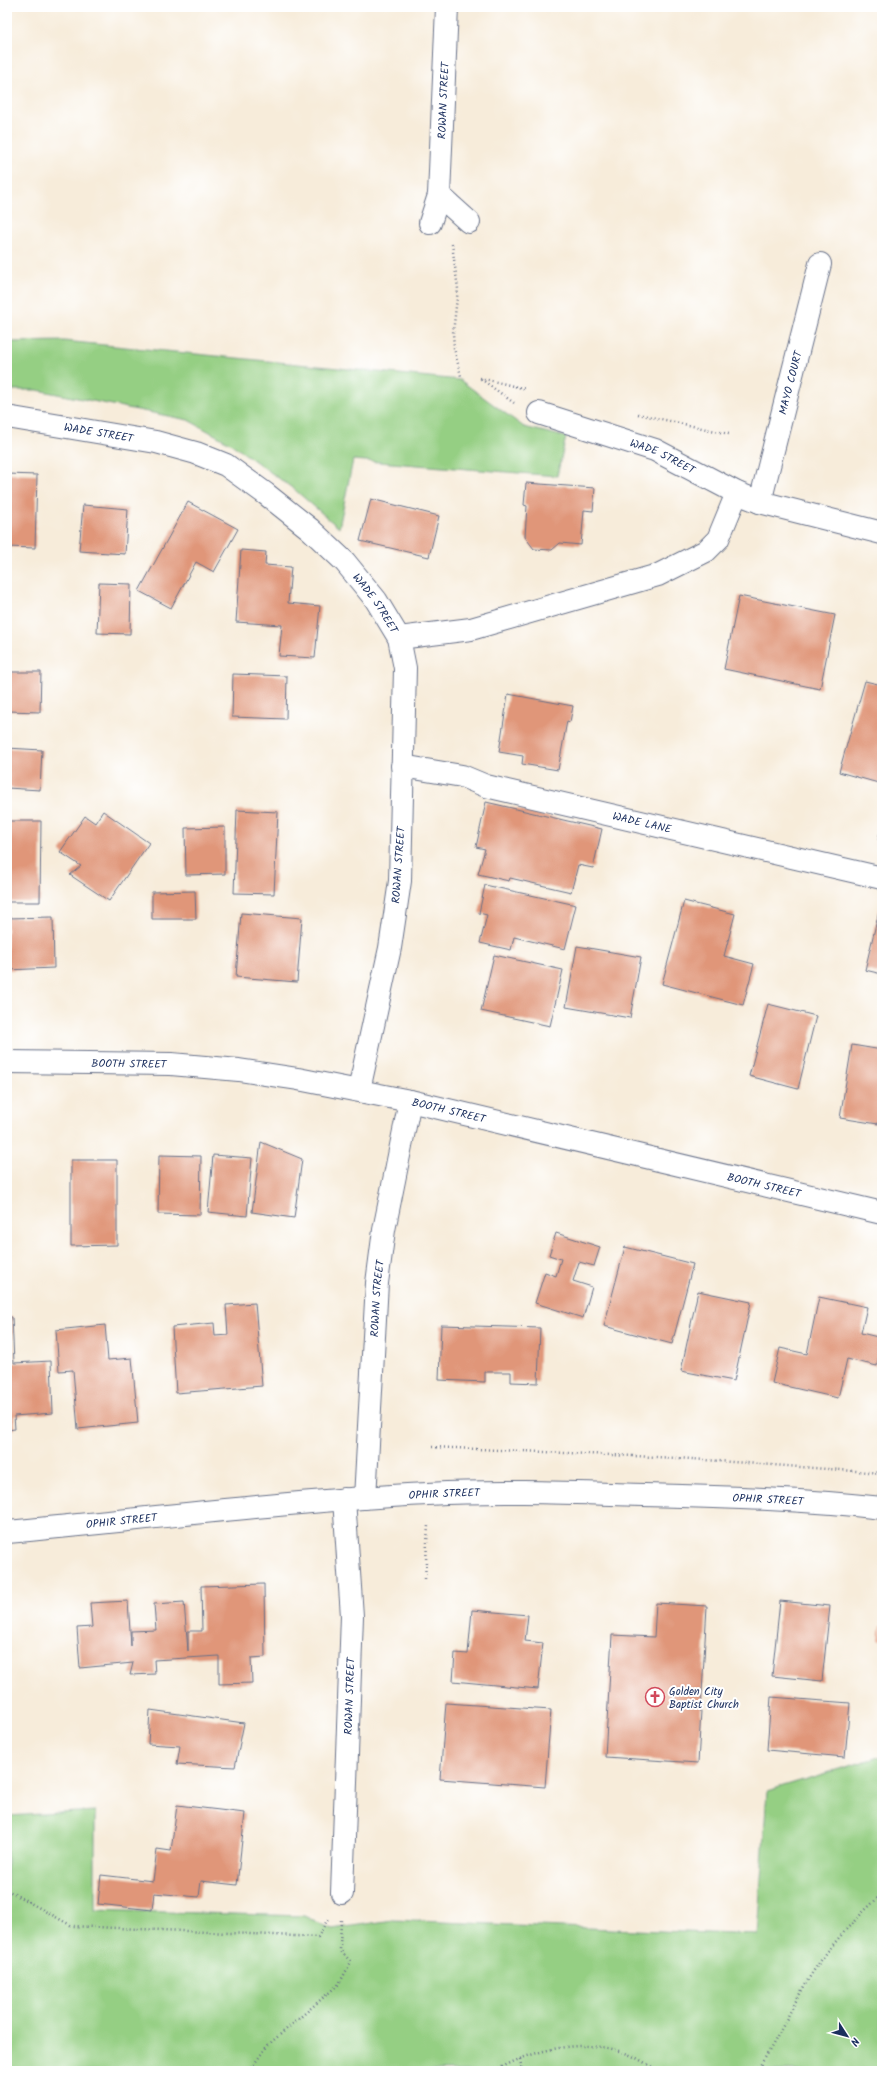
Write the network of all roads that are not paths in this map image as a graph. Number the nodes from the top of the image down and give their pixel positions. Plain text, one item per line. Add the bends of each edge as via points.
1 (447, 7) edge
2 (469, 222) dead end
3 (820, 264) dead end
4 (539, 413) road end
5 (7, 416) edge
6 (737, 493) junction
7 (760, 502) junction
8 (882, 533) edge
9 (399, 638) junction
10 (402, 766) junction
11 (882, 878) edge
12 (7, 1062) edge
13 (359, 1090) junction
14 (410, 1101) junction
15 (882, 1213) edge
16 (355, 1499) junction
17 (882, 1508) edge
18 (7, 1532) edge
19 (342, 1894) road end

1 - 2 street, ROWAN STREET via 434,210
3 - 7 street, MAYO COURT
4 - 6 street, WADE STREET via 655,450
5 - 9 street, WADE STREET via 156,442 196,453 226,465 285,509 345,562 376,600
6 - 7 street, WADE STREET
6 - 9 street, WADE STREET via 718,538 706,552 664,572 471,629
7 - 8 street, WADE STREET
9 - 10 street, ROWAN STREET via 405,668
10 - 11 street, WADE LANE via 462,776 486,786
10 - 13 street, ROWAN STREET via 400,881 390,948
12 - 13 street, BOOTH STREET via 171,1064 239,1070
13 - 14 street, BOOTH STREET
14 - 15 street, BOOTH STREET
14 - 16 street, ROWAN STREET via 384,1230 377,1283 370,1380
16 - 17 street, OPHIR STREET via 430,1494 609,1494 820,1501
16 - 18 street, OPHIR STREET
16 - 19 street, ROWAN STREET

